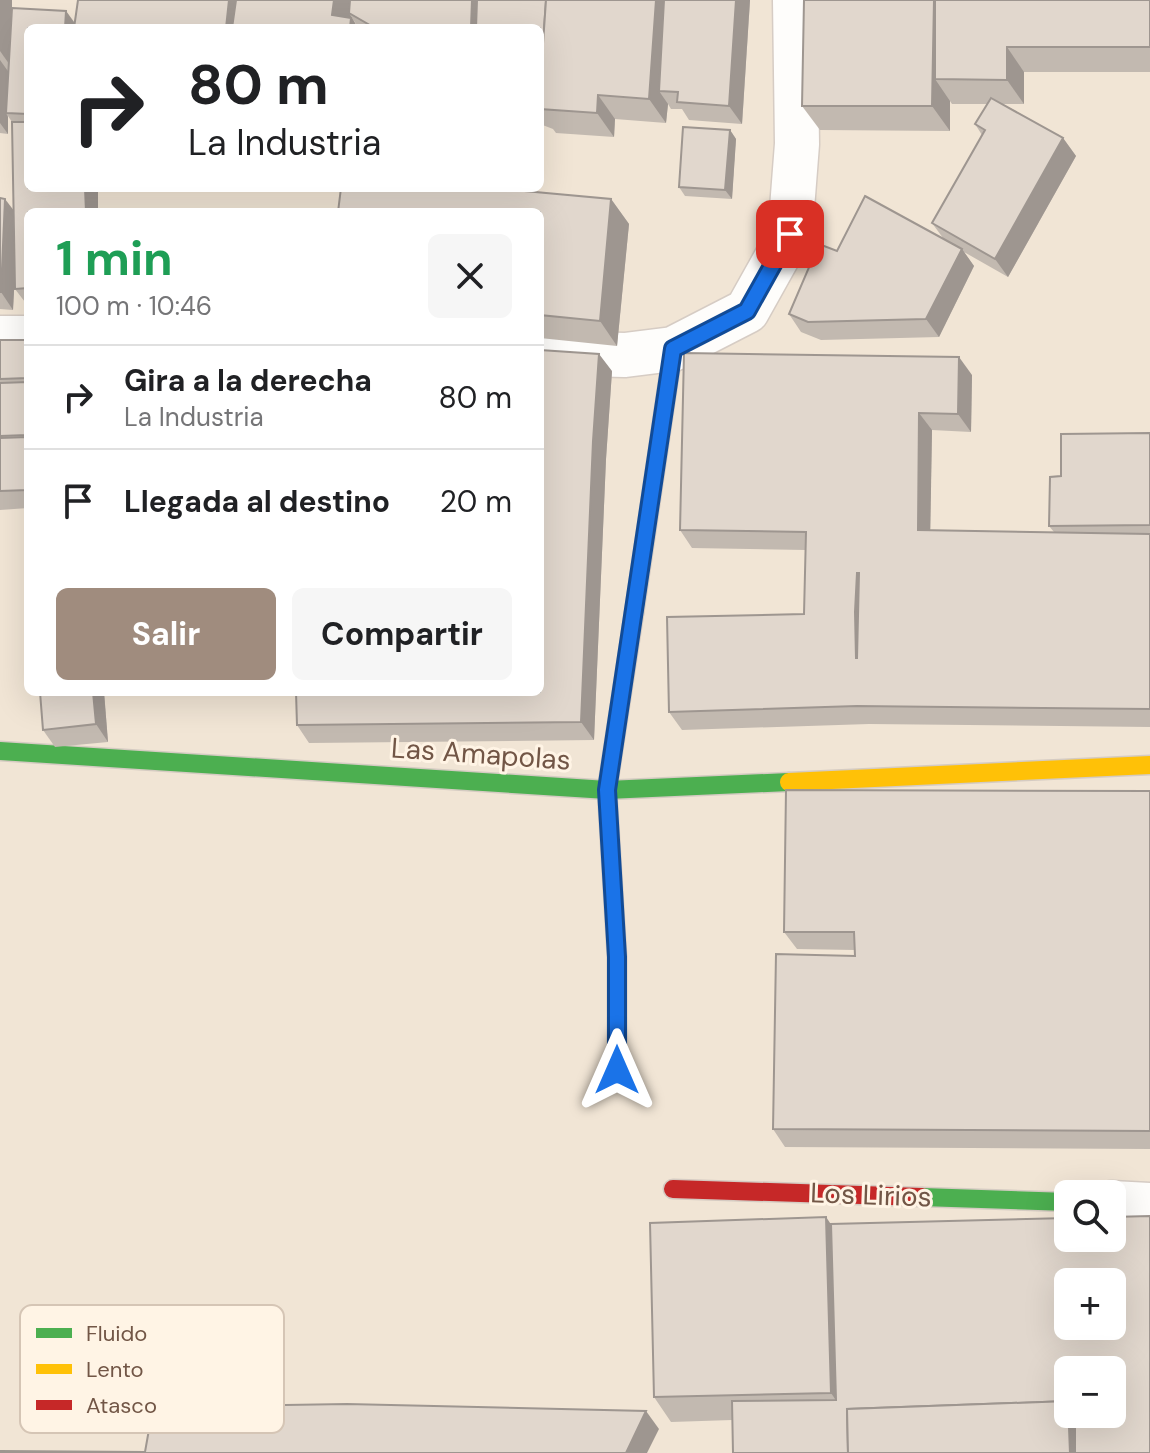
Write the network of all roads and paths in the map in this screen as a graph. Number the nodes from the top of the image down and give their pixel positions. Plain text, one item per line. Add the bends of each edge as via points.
1 (795, 0) edge
2 (0, 338) edge
3 (24, 338) edge
4 (673, 349) junction
5 (544, 353) edge
6 (0, 751) edge
7 (1150, 765) edge
8 (607, 790) junction
9 (617, 1070) dead end
10 (673, 1189) dead end
11 (1054, 1202) edge
12 (1126, 1204) edge
13 (1150, 1205) edge

1 - 4 street via 797,144 790,234 747,311
2 - 3 street
4 - 5 street via 625,355
4 - 8 street
6 - 8 street, Las Amapolas
7 - 8 street, Las Amapolas
8 - 9 street via 617,957
10 - 11 street, Los Lirios
12 - 13 street

